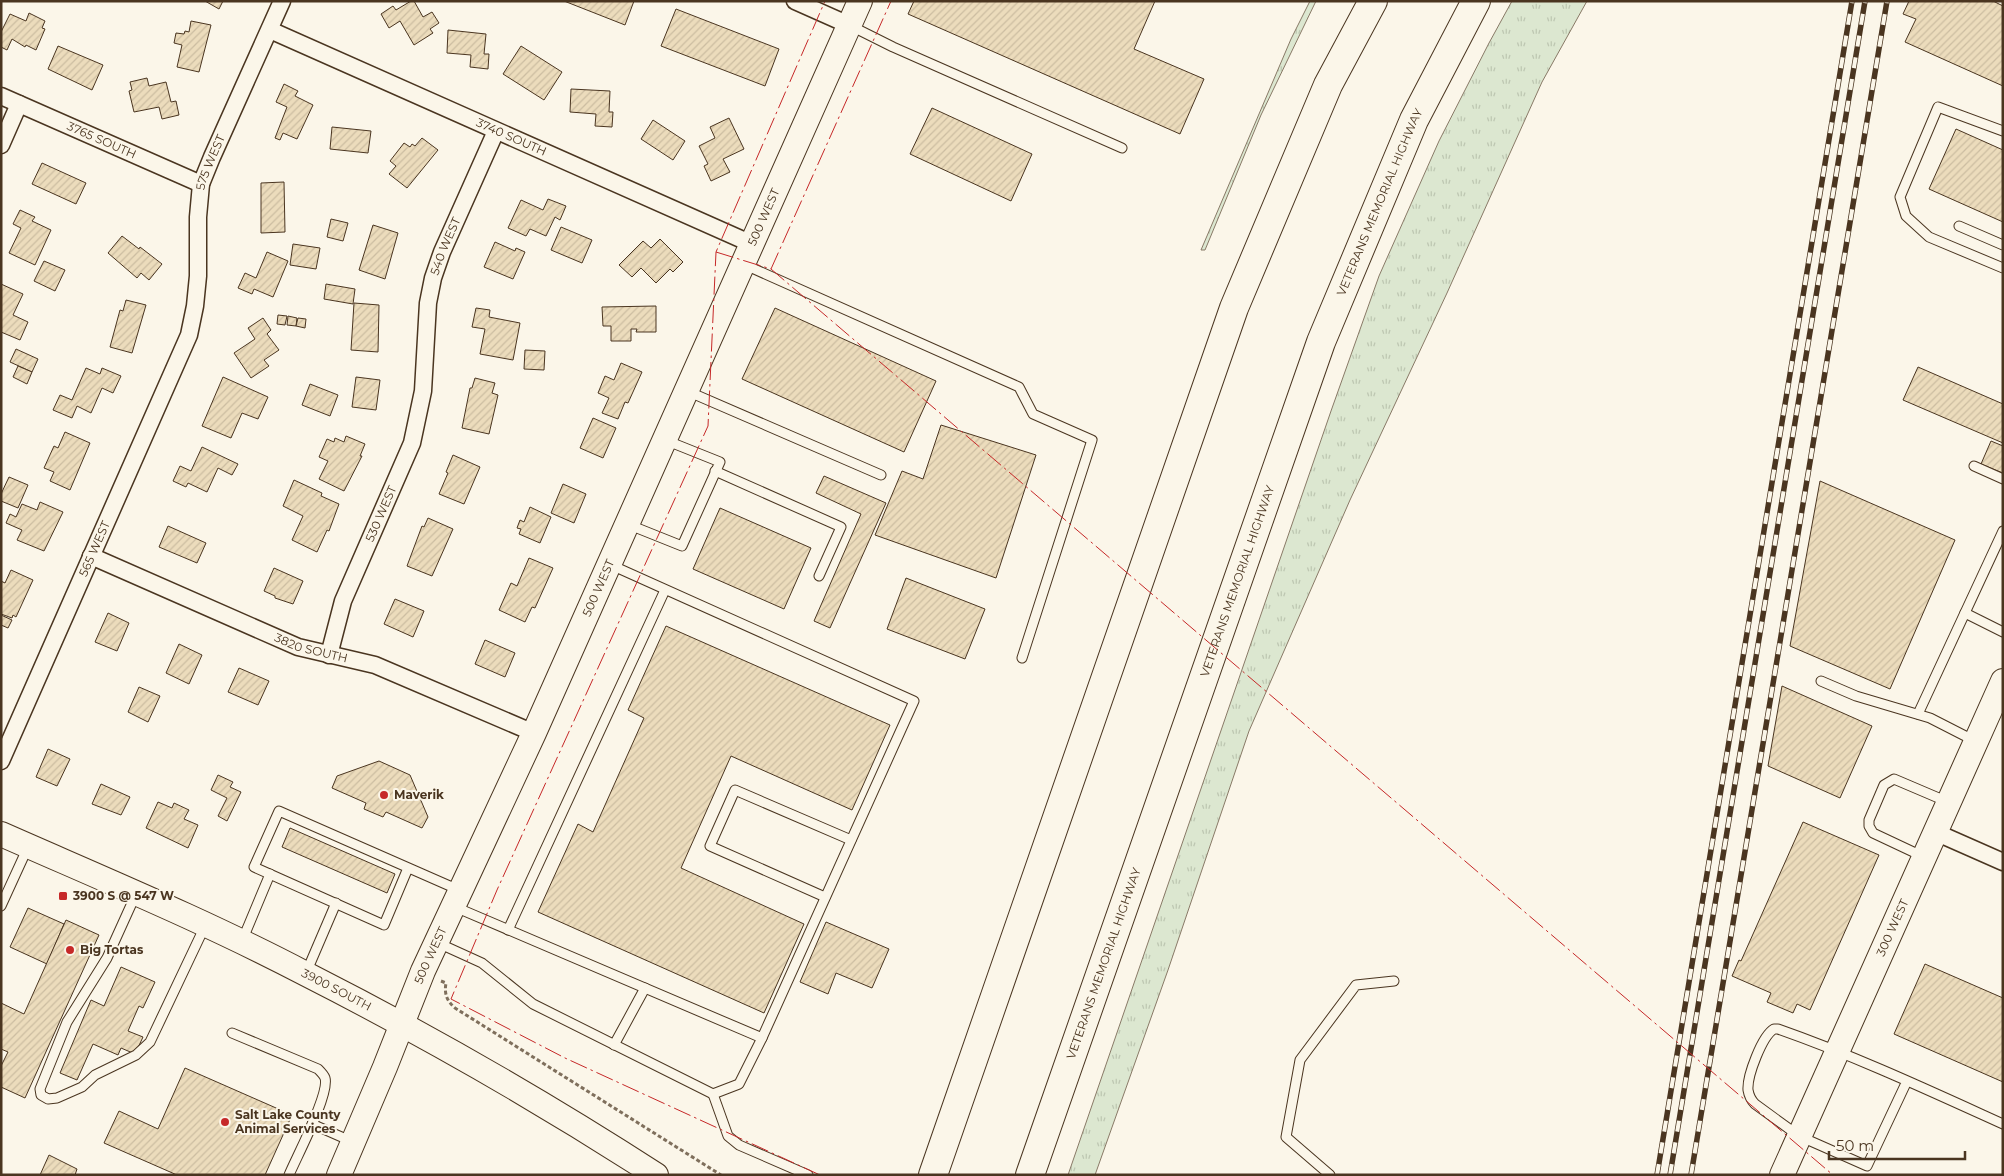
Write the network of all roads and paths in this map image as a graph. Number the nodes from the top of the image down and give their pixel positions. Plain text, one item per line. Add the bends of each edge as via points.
1 (282, 1) edge
2 (860, 1) edge
3 (1373, 1) edge
4 (1476, 1) edge
5 (797, 2) edge
6 (849, 25) junction
7 (270, 30) junction
8 (1, 96) edge
9 (19, 104) junction
10 (496, 131) junction
11 (2003, 131) edge
12 (1, 145) edge
13 (1122, 148) dead end
14 (201, 184) junction
15 (1959, 226) dead end
16 (2003, 245) edge
17 (747, 254) junction
18 (2003, 268) edge
19 (189, 335) joint
20 (425, 371) joint
21 (686, 390) junction
22 (664, 439) junction
23 (1974, 466) dead end
24 (715, 471) junction
25 (881, 475) dead end
26 (2003, 479) edge
27 (627, 524) junction
28 (2003, 531) edge
29 (92, 556) junction
30 (608, 564) junction
31 (819, 576) dead end
32 (665, 590) junction
33 (1965, 613) junction
34 (2003, 632) edge
35 (329, 656) junction
36 (1022, 658) dead end
37 (2003, 680) edge
38 (1821, 681) dead end
39 (1997, 706) edge
40 (1918, 714) junction
41 (534, 733) junction
42 (1976, 741) junction
43 (1, 761) edge
44 (1948, 802) junction
45 (1935, 832) junction
46 (1, 834) edge
47 (851, 840) junction
48 (28, 846) junction
49 (1924, 857) junction
50 (2003, 862) edge
51 (408, 868) junction
52 (270, 874) junction
53 (136, 894) junction
54 (825, 897) junction
55 (456, 898) junction
56 (336, 903) junction
57 (1, 906) edge
58 (205, 926) junction
59 (508, 930) junction
60 (241, 942) junction
61 (436, 942) junction
62 (306, 973) junction
63 (1394, 981) dead end
64 (443, 982) dead end
65 (645, 988) junction
66 (402, 1024) junction
67 (232, 1033) dead end
68 (762, 1038) junction
69 (614, 1045) junction
70 (1838, 1050) junction
71 (1907, 1081) junction
72 (712, 1094) junction
73 (312, 1124) junction
74 (2003, 1124) edge
75 (1799, 1136) junction
76 (353, 1142) junction
77 (288, 1175) edge
78 (339, 1175) edge
79 (656, 1175) edge
80 (720, 1175) edge
81 (808, 1175) edge
82 (933, 1175) edge
83 (1030, 1175) edge
84 (1330, 1175) edge
85 (1782, 1175) edge

1 - 7 street, 575 WEST
2 - 6 main road, 500 WEST
3 - 82 highway via 1328,84 1234,308
4 - 83 highway, VETERANS MEMORIAL HIGHWAY via 1414,120 1321,342
5 - 6 street
6 - 13 lane
6 - 17 main road, 500 WEST
7 - 10 street, 3740 SOUTH
7 - 14 street, 575 WEST
8 - 9 street, 3765 SOUTH
9 - 12 street
9 - 14 street, 3765 SOUTH
10 - 17 street, 3740 SOUTH
10 - 20 street, 540 WEST via 433,278 428,303
11 - 18 lane via 1938,107 1900,197 1906,216 1929,237
14 - 19 street, 575 WEST via 198,276
15 - 16 lane
17 - 21 main road, 500 WEST
17 - 36 lane via 1019,387 1033,414 1092,440
19 - 29 street, 565 WEST
20 - 35 street, 530 WEST via 412,443 344,601
21 - 22 main road, 500 WEST
21 - 25 lane
22 - 24 lane via 720,462
22 - 27 main road, 500 WEST
23 - 26 lane
24 - 27 lane via 682,546
24 - 31 lane via 840,526
27 - 30 main road, 500 WEST
28 - 33 lane
29 - 35 street, 3820 SOUTH via 298,647
29 - 43 street, 565 WEST
30 - 32 lane
30 - 41 main road, 500 WEST
32 - 47 lane via 914,701
32 - 59 lane
33 - 34 lane
33 - 40 lane
35 - 41 street, 3820 SOUTH via 375,665
37 - 39 main road, 300 WEST
38 - 40 lane via 1856,696
39 - 42 main road, 300 WEST
40 - 42 lane
41 - 55 main road, 500 WEST
42 - 44 main road, 300 WEST
44 - 45 main road, 300 WEST
44 - 49 lane via 1894,779 1884,785 1869,826 1873,833
45 - 49 main road, 300 WEST
45 - 50 street
46 - 48 main road, 3900 SOUTH
47 - 54 lane
47 - 54 lane via 735,790 710,846
48 - 53 main road, 3900 SOUTH
48 - 57 lane
49 - 70 main road, 300 WEST
51 - 52 lane via 279,811 254,867
51 - 55 lane
51 - 56 lane via 384,925
52 - 56 lane
52 - 60 lane
53 - 58 main road, 3900 SOUTH
53 - 58 lane via 107,958 67,1022 40,1089 41,1095 48,1099 82,1086 94,1075 136,1056 150,1042
54 - 68 lane
55 - 59 lane
55 - 61 main road, 500 WEST
56 - 62 lane
58 - 60 main road, 3900 SOUTH
59 - 65 lane
60 - 62 main road, 3900 SOUTH
61 - 66 main road, 500 WEST
61 - 69 lane via 482,963 533,1004
62 - 66 main road, 3900 SOUTH
63 - 84 lane via 1356,985 1300,1060 1286,1137
64 - 80 path via 446,983 446,997 455,1008
65 - 68 lane
65 - 69 lane
66 - 76 main road, 500 WEST
66 - 79 main road, 3900 SOUTH via 523,1093
67 - 73 lane via 318,1069 325,1077 325,1087
68 - 72 lane via 739,1084
69 - 72 lane
70 - 71 lane
70 - 75 main road, 300 WEST
70 - 75 lane via 1778,1029 1767,1034 1760,1048 1748,1092 1754,1104
71 - 74 lane
71 - 75 lane via 1867,1166
72 - 81 lane via 728,1136 739,1145
73 - 76 lane
73 - 77 lane
75 - 85 main road, 300 WEST
76 - 78 main road, 500 WEST

